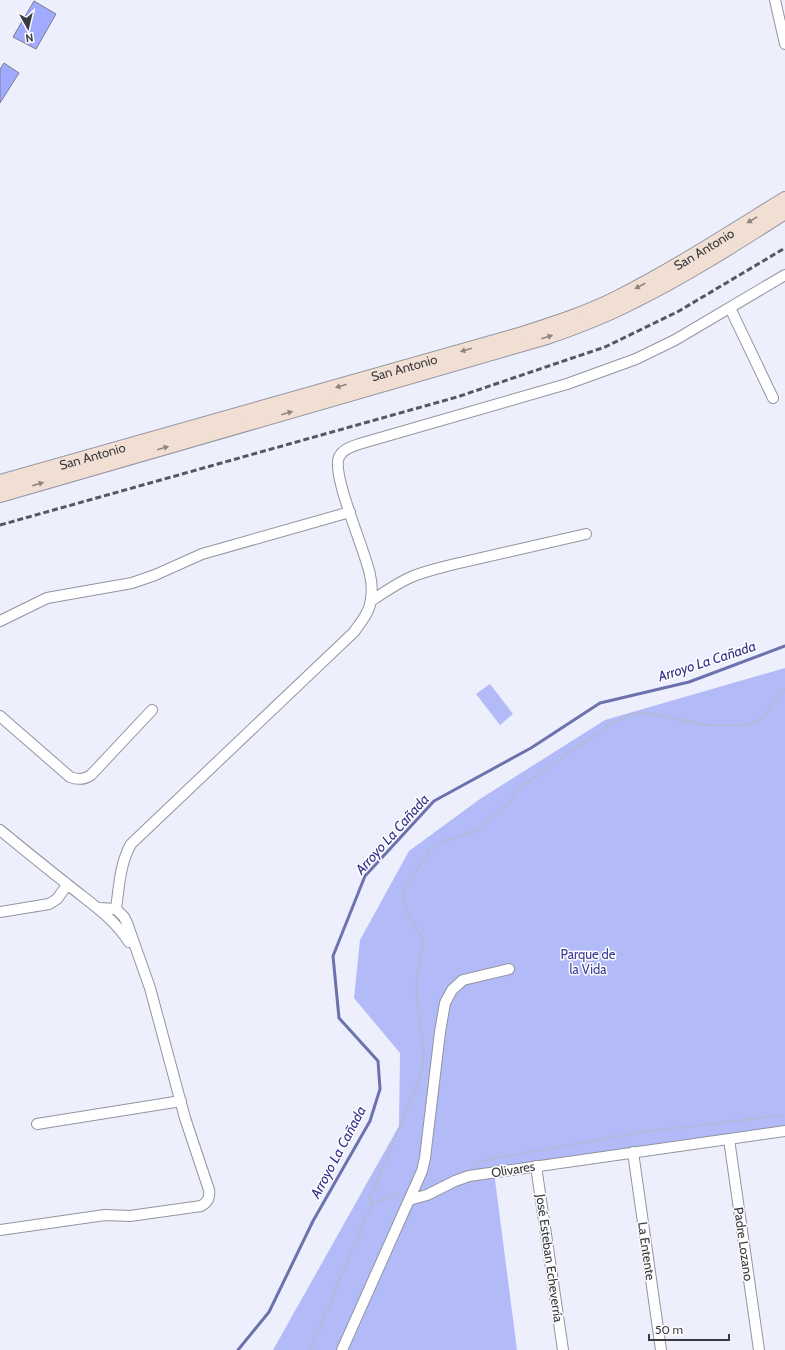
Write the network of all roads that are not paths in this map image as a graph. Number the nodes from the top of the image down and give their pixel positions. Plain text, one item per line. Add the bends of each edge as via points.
1 (775, 0) edge
2 (785, 44) edge
3 (785, 199) edge
4 (785, 212) edge
5 (785, 275) edge
6 (730, 308) junction
7 (773, 398) dead end
8 (0, 482) edge
9 (0, 495) edge
10 (350, 512) junction
11 (586, 534) dead end
12 (371, 601) junction
13 (0, 621) edge
14 (152, 710) dead end
15 (0, 716) edge
16 (0, 830) edge
17 (67, 885) junction
18 (99, 908) junction
19 (116, 909) junction
20 (0, 912) edge
21 (140, 960) junction
22 (509, 969) dead end
23 (181, 1101) junction
24 (37, 1124) dead end
25 (785, 1131) edge
26 (729, 1139) junction
27 (633, 1152) junction
28 (536, 1166) junction
29 (409, 1200) junction
30 (0, 1230) edge
31 (342, 1350) edge
32 (563, 1350) edge
33 (661, 1350) edge
34 (759, 1350) edge

1 - 2 street
3 -> 8 main road, San Antonio via 657,277 618,298 555,323
9 -> 4 main road, San Antonio via 576,327 632,303
5 - 6 street
6 - 7 street
6 - 10 street via 636,359 566,384 343,451 338,462 338,471
10 - 12 street via 370,574
10 - 13 street via 202,554 132,583 47,598
11 - 12 street via 410,577
12 - 19 street via 368,611 354,632 131,844 124,860
14 - 15 street via 91,775 80,780 70,777
16 - 17 street
17 - 18 street
17 - 20 street via 57,899 49,904
18 - 19 street
18 - 21 street via 123,932
19 - 21 street via 124,917
21 - 23 street
22 - 29 street via 463,980 452,990 445,1003 425,1158
23 - 24 street
23 - 30 street via 210,1190 207,1202 201,1206 130,1216 105,1215
25 - 26 street, Olivares
26 - 27 street, Olivares
26 - 34 street, Padre Lozano
27 - 28 street, Olivares
27 - 33 street, La Entente
28 - 29 street, Olivares via 469,1176 427,1196
28 - 32 street, José Esteban Echeverría
29 - 31 street

